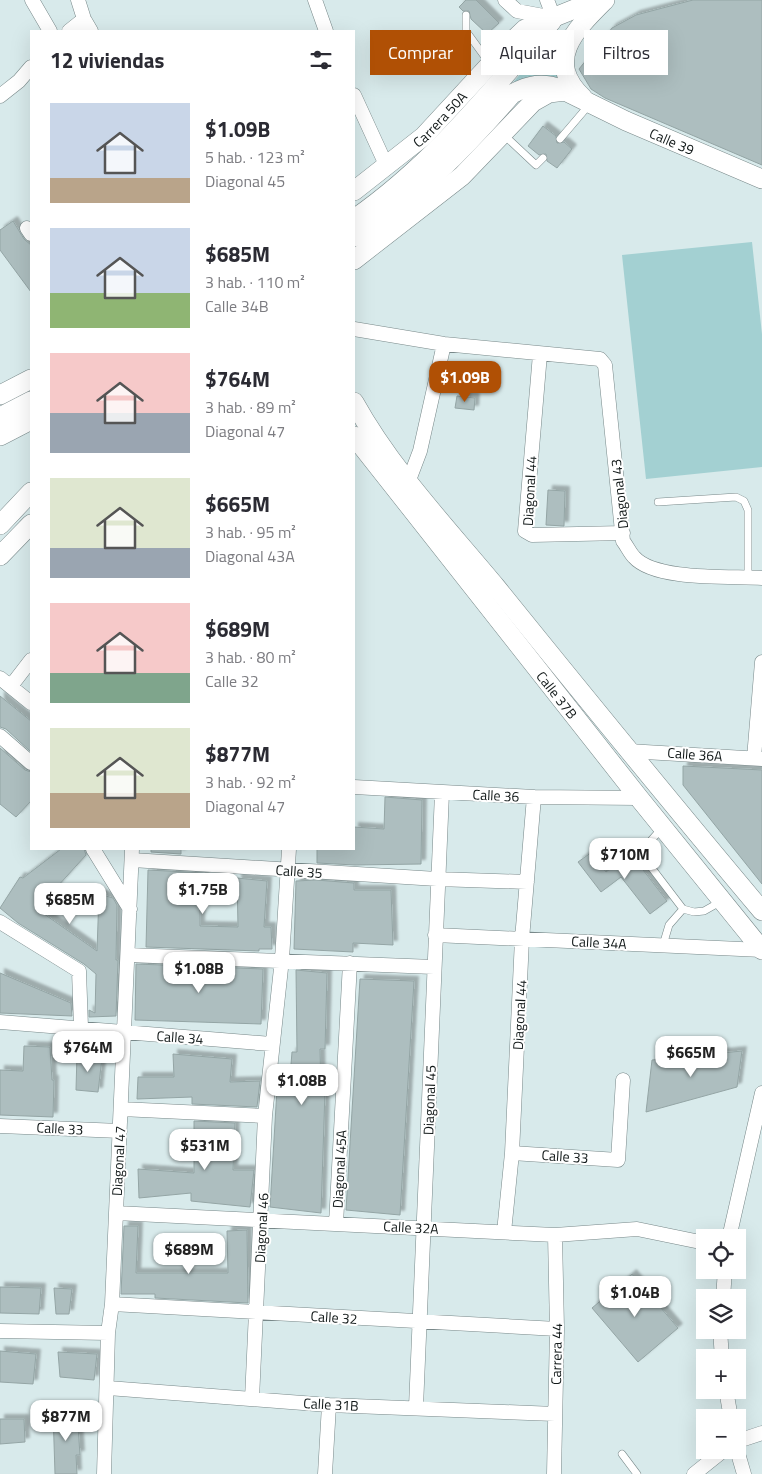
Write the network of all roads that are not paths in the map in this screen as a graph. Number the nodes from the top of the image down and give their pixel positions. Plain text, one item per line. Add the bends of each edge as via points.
1 (32, 0) edge
2 (78, 0) edge
3 (315, 0) edge
4 (505, 0) edge
5 (547, 0) edge
6 (597, 0) edge
7 (605, 0) edge
8 (466, 14) dead end
9 (554, 18) junction
10 (84, 19) junction
11 (49, 30) edge
12 (70, 30) edge
13 (90, 30) edge
14 (326, 30) edge
15 (524, 30) edge
16 (481, 52) edge
17 (30, 68) edge
18 (481, 74) edge
19 (565, 91) junction
20 (0, 96) edge
21 (355, 97) edge
22 (588, 101) junction
23 (478, 119) junction
24 (503, 134) junction
25 (560, 139) dead end
26 (543, 158) dead end
27 (387, 167) junction
28 (762, 179) edge
29 (355, 190) edge
30 (355, 218) edge
31 (355, 237) edge
32 (355, 259) edge
33 (355, 329) edge
34 (444, 344) junction
35 (540, 354) junction
36 (30, 380) edge
37 (0, 395) edge
38 (355, 404) edge
39 (28, 412) edge
40 (0, 417) edge
41 (0, 436) edge
42 (355, 437) edge
43 (408, 480) junction
44 (30, 493) edge
45 (658, 502) dead end
46 (0, 525) edge
47 (29, 531) edge
48 (623, 533) junction
49 (0, 556) edge
50 (748, 577) junction
51 (762, 578) edge
52 (30, 661) edge
53 (762, 662) edge
54 (5, 682) edge
55 (30, 702) edge
56 (0, 736) edge
57 (628, 750) junction
58 (758, 758) edge
59 (30, 762) edge
60 (355, 787) edge
61 (442, 793) junction
62 (534, 797) junction
63 (639, 798) junction
64 (662, 827) junction
65 (94, 850) edge
66 (289, 850) edge
67 (132, 854) edge
68 (288, 870) junction
69 (437, 879) junction
70 (527, 882) junction
71 (722, 901) junction
72 (130, 909) junction
73 (683, 909) junction
74 (762, 910) edge
75 (0, 922) edge
76 (435, 935) junction
77 (522, 939) junction
78 (663, 945) junction
79 (762, 950) edge
80 (128, 955) junction
81 (282, 959) junction
82 (350, 963) junction
83 (434, 967) junction
84 (0, 1022) edge
85 (81, 1027) junction
86 (124, 1033) junction
87 (271, 1044) junction
88 (623, 1080) dead end
89 (762, 1093) edge
90 (120, 1109) junction
91 (265, 1116) junction
92 (0, 1126) edge
93 (120, 1131) junction
94 (512, 1153) junction
95 (116, 1213) junction
96 (261, 1220) junction
97 (336, 1224) junction
98 (424, 1228) junction
99 (731, 1229) edge
100 (504, 1232) junction
101 (555, 1235) junction
102 (696, 1241) edge
103 (112, 1304) junction
104 (256, 1312) junction
105 (419, 1322) junction
106 (557, 1329) junction
107 (0, 1331) edge
108 (108, 1333) junction
109 (108, 1388) junction
110 (252, 1399) junction
111 (329, 1405) junction
112 (416, 1407) junction
113 (555, 1414) junction
114 (762, 1433) edge
115 (746, 1438) edge
116 (622, 1454) dead end
117 (713, 1459) edge
118 (740, 1459) edge
119 (104, 1474) edge
120 (325, 1474) edge
121 (554, 1474) edge
122 (637, 1474) edge
123 (694, 1474) edge
124 (744, 1474) edge

1 - 11 street
2 - 10 street
3 - 14 street
4 - 9 street via 517,11
5 - 9 street
6 - 9 main road, Carrera 50A
7 - 22 main road, Calle 39 via 579,26 567,45 564,61 569,82
8 - 16 lane via 466,31
9 - 15 main road, Carrera 50A
9 - 23 main road
10 - 12 street
10 - 13 street
17 - 20 street
18 - 27 main road, Carrera 50A via 424,136
19 - 22 main road, Calle 39
19 - 23 main road, Calle 39 via 540,84 525,87
19 - 24 main road via 549,93 533,102
21 - 27 street
22 - 25 lane
22 - 28 main road, Calle 39 via 626,121
23 - 30 main road
23 - 31 main road via 446,165
24 - 26 lane via 536,165
24 - 32 main road via 462,176
27 - 29 main road, Carrera 50A
33 - 34 street
34 - 35 street
34 - 43 street via 420,452
35 - 48 street, Diagonal 43 via 592,357 605,365
35 - 48 street, Diagonal 44 via 525,531 532,535
36 - 37 main road
38 - 43 main road, Calle 37B via 365,423
39 - 40 main road
39 - 41 main road
42 - 63 main road, Calle 37B
43 - 57 main road, Calle 37B
44 - 46 main road
45 - 50 lane via 736,498 744,501 748,510
47 - 49 main road
48 - 50 street, Diagonal 43 via 623,541 635,558 671,574
50 - 51 street, Diagonal 43
52 - 54 street
53 - 58 street
54 - 55 street
56 - 59 street
57 - 58 street, Calle 36A
57 - 74 main road, Calle 37B
60 - 61 street, Calle 36
61 - 62 street, Calle 36
61 - 69 street, Diagonal 45
62 - 63 street, Calle 36
62 - 70 street, Diagonal 44
63 - 64 main road, Calle 37B
64 - 71 main road, Calle 37B
64 - 73 lane via 647,845 646,857
65 - 72 street
66 - 68 street, Diagonal 46
67 - 68 street, Calle 35
67 - 72 street, Diagonal 47
68 - 69 street, Calle 35
68 - 81 street, Diagonal 46
69 - 70 street, Calle 35
69 - 76 street, Diagonal 45
70 - 77 street, Diagonal 44
71 - 73 lane via 704,911
71 - 79 main road, Calle 37B
72 - 80 street, Diagonal 47
73 - 78 lane via 669,925
75 - 85 street via 79,971
76 - 77 street, Calle 34A
76 - 83 street, Diagonal 45
77 - 78 street, Calle 34A
77 - 94 street, Diagonal 44
78 - 79 street, Calle 34A
80 - 81 street
80 - 86 street, Diagonal 47
81 - 82 street
81 - 87 street, Diagonal 46
82 - 83 street
82 - 97 street, Diagonal 45A
83 - 98 street, Diagonal 45
84 - 85 street, Calle 34
85 - 86 street, Calle 34
86 - 87 street, Calle 34
86 - 90 street, Diagonal 47
87 - 91 street, Diagonal 46
88 - 94 street, Calle 33 via 618,1160
89 - 99 street
90 - 91 street
90 - 93 street, Diagonal 47
91 - 96 street, Diagonal 46
92 - 93 street, Calle 33
93 - 95 street, Diagonal 47
94 - 100 street, Diagonal 44
95 - 96 street, Calle 32A
95 - 103 street, Diagonal 47
96 - 97 street, Calle 32A
96 - 104 street, Diagonal 46
97 - 98 street, Calle 32A
98 - 100 street, Calle 32A
98 - 105 street, Diagonal 45
100 - 101 street, Calle 32A
101 - 102 street, Calle 32A via 637,1229
101 - 106 street, Carrera 44
103 - 104 street, Calle 32
103 - 108 street, Diagonal 47
104 - 105 street, Calle 32
104 - 110 street, Diagonal 46
105 - 106 street, Calle 32
105 - 112 street, Diagonal 45
106 - 113 street, Carrera 44
107 - 108 street
108 - 109 street, Diagonal 47
109 - 110 street, Calle 31B
109 - 119 street, Diagonal 47
110 - 111 street, Calle 31B
111 - 112 street, Calle 31B
111 - 120 street
112 - 113 street, Calle 31B
113 - 121 street, Carrera 44
114 - 115 street
116 - 122 lane
117 - 123 street
118 - 124 street

